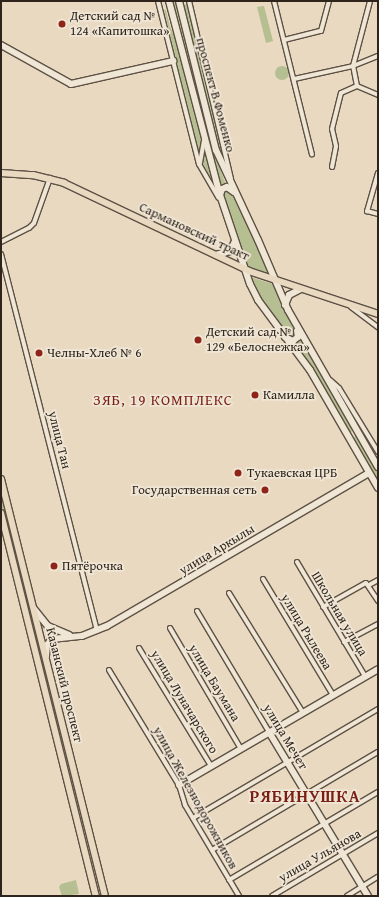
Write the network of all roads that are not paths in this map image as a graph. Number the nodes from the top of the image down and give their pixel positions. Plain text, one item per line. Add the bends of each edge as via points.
1 (158, 1) edge
2 (169, 1) edge
3 (179, 1) edge
4 (189, 1) edge
5 (274, 1) edge
6 (329, 1) edge
7 (370, 1) edge
8 (284, 40) junction
9 (1, 45) edge
10 (378, 56) edge
11 (173, 61) junction
12 (353, 66) junction
13 (294, 79) junction
14 (357, 86) junction
15 (378, 95) edge
16 (204, 140) junction
17 (312, 154) dead end
18 (200, 164) junction
19 (332, 167) dead end
20 (1, 173) edge
21 (378, 173) edge
22 (50, 178) junction
23 (233, 189) junction
24 (220, 196) junction
25 (223, 204) junction
26 (378, 214) edge
27 (235, 241) junction
28 (1, 242) edge
29 (1, 254) edge
30 (216, 255) junction
31 (244, 269) junction
32 (274, 281) junction
33 (301, 289) junction
34 (348, 304) junction
35 (285, 305) junction
36 (378, 314) edge
37 (378, 327) edge
38 (297, 329) junction
39 (285, 337) junction
40 (327, 378) junction
41 (360, 436) junction
42 (350, 440) junction
43 (371, 440) junction
44 (378, 452) edge
45 (370, 453) junction
46 (378, 467) edge
47 (369, 473) junction
48 (1, 479) edge
49 (378, 488) edge
50 (1, 513) edge
51 (297, 562) dead end
52 (263, 580) dead end
53 (378, 580) edge
54 (367, 584) junction
55 (229, 593) dead end
56 (378, 601) edge
57 (322, 607) junction
58 (33, 608) junction
59 (197, 611) dead end
60 (378, 624) edge
61 (170, 628) dead end
62 (97, 632) junction
63 (72, 636) junction
64 (344, 642) junction
65 (139, 648) dead end
66 (46, 656) junction
67 (378, 669) edge
68 (109, 670) dead end
69 (365, 676) junction
70 (333, 695) junction
71 (378, 709) edge
72 (303, 713) junction
73 (269, 732) junction
74 (241, 749) junction
75 (378, 752) edge
76 (288, 763) junction
77 (211, 766) junction
78 (179, 785) junction
79 (378, 792) edge
80 (306, 794) junction
81 (193, 818) junction
82 (324, 824) junction
83 (378, 833) edge
84 (212, 850) junction
85 (342, 855) junction
86 (378, 877) edge
87 (229, 880) junction
88 (362, 887) junction
89 (96, 896) edge
90 (105, 896) edge
91 (239, 896) edge
92 (272, 896) edge
93 (347, 896) edge
94 (368, 896) edge

1 - 11 street
2 - 16 main road, проспект В.Фоменко
3 - 23 main road, проспект В.Фоменко via 216,150
4 - 23 street
5 - 8 street
6 - 8 street via 321,31
7 - 12 street
8 - 13 street
9 - 11 main road via 71,84
10 - 12 street
11 - 18 street
12 - 13 street
12 - 14 street
13 - 17 street
14 - 15 street
14 - 19 street via 341,93 332,129 336,146
16 - 18 street
16 - 24 main road, проспект В.Фоменко
18 - 25 street
20 - 22 main road, Сармановский тракт
21 - 26 street via 368,211
22 - 28 street via 34,223
22 - 30 main road, Сармановский тракт
23 - 24 main road via 222,189
23 - 32 main road, проспект В.Фоменко via 258,240
24 - 25 main road, проспект В.Фоменко
25 - 27 main road, проспект В.Фоменко
27 - 30 main road via 230,251
27 - 31 main road, проспект В.Фоменко
29 - 62 street, улица Тан
30 - 31 main road, Сармановский тракт
31 - 32 main road, Сармановский тракт
31 - 39 main road, проспект В.Фоменко via 258,300
32 - 33 main road, Сармановский тракт
32 - 35 main road, проспект В.Фоменко
33 - 34 main road, Сармановский тракт
33 - 35 main road via 289,295
34 - 36 main road, Сармановский тракт
34 - 37 street
35 - 38 main road, проспект В.Фоменко
38 - 39 main road via 296,339
38 - 40 main road, проспект В.Фоменко
39 - 42 main road, проспект В.Фоменко via 310,370
40 - 41 main road, проспект В.Фоменко
40 - 43 street via 339,388
41 - 42 main road via 353,434
41 - 45 main road, проспект В.Фоменко
42 - 47 main road, проспект В.Фоменко
43 - 44 street
43 - 45 street
45 - 46 main road, проспект В.Фоменко
47 - 49 main road, проспект В.Фоменко
47 - 62 main road, улица Аркылы
48 - 58 main road, Казанский проспект
50 - 89 main road, Казанский проспект
51 - 57 street, Школьная улица
52 - 70 street, улица Рылеева
53 - 54 street
54 - 56 street
54 - 57 street
55 - 72 street
57 - 64 street, Школьная улица
58 - 63 main road via 48,626
58 - 66 main road, Казанский проспект
59 - 73 street, улица Мечет
60 - 64 street
61 - 74 street, улица Баумана
62 - 63 main road, улица Аркылы
63 - 66 main road, улица Аркылы via 52,639 47,645
64 - 69 street, Школьная улица
65 - 77 street, улица Луначарского
66 - 90 main road, Казанский проспект
67 - 69 main road
68 - 78 street, улица Железнодорожников
69 - 70 main road
70 - 72 main road
71 - 76 street
72 - 73 main road
73 - 74 main road
73 - 76 main road, улица Мечет
74 - 77 main road
75 - 80 street
76 - 80 main road, улица Мечет
76 - 81 street
77 - 78 main road
78 - 81 street, улица Железнодорожников
79 - 82 street
80 - 82 main road, улица Мечет
80 - 84 street
81 - 84 street, улица Железнодорожников
82 - 85 main road, улица Мечет
82 - 87 street
83 - 85 street, улица Ульянова
84 - 87 street, улица Железнодорожников
85 - 88 main road, улица Мечет
85 - 92 street, улица Ульянова
86 - 88 street
87 - 91 street, улица Железнодорожников
88 - 93 street
88 - 94 main road, улица Мечет

